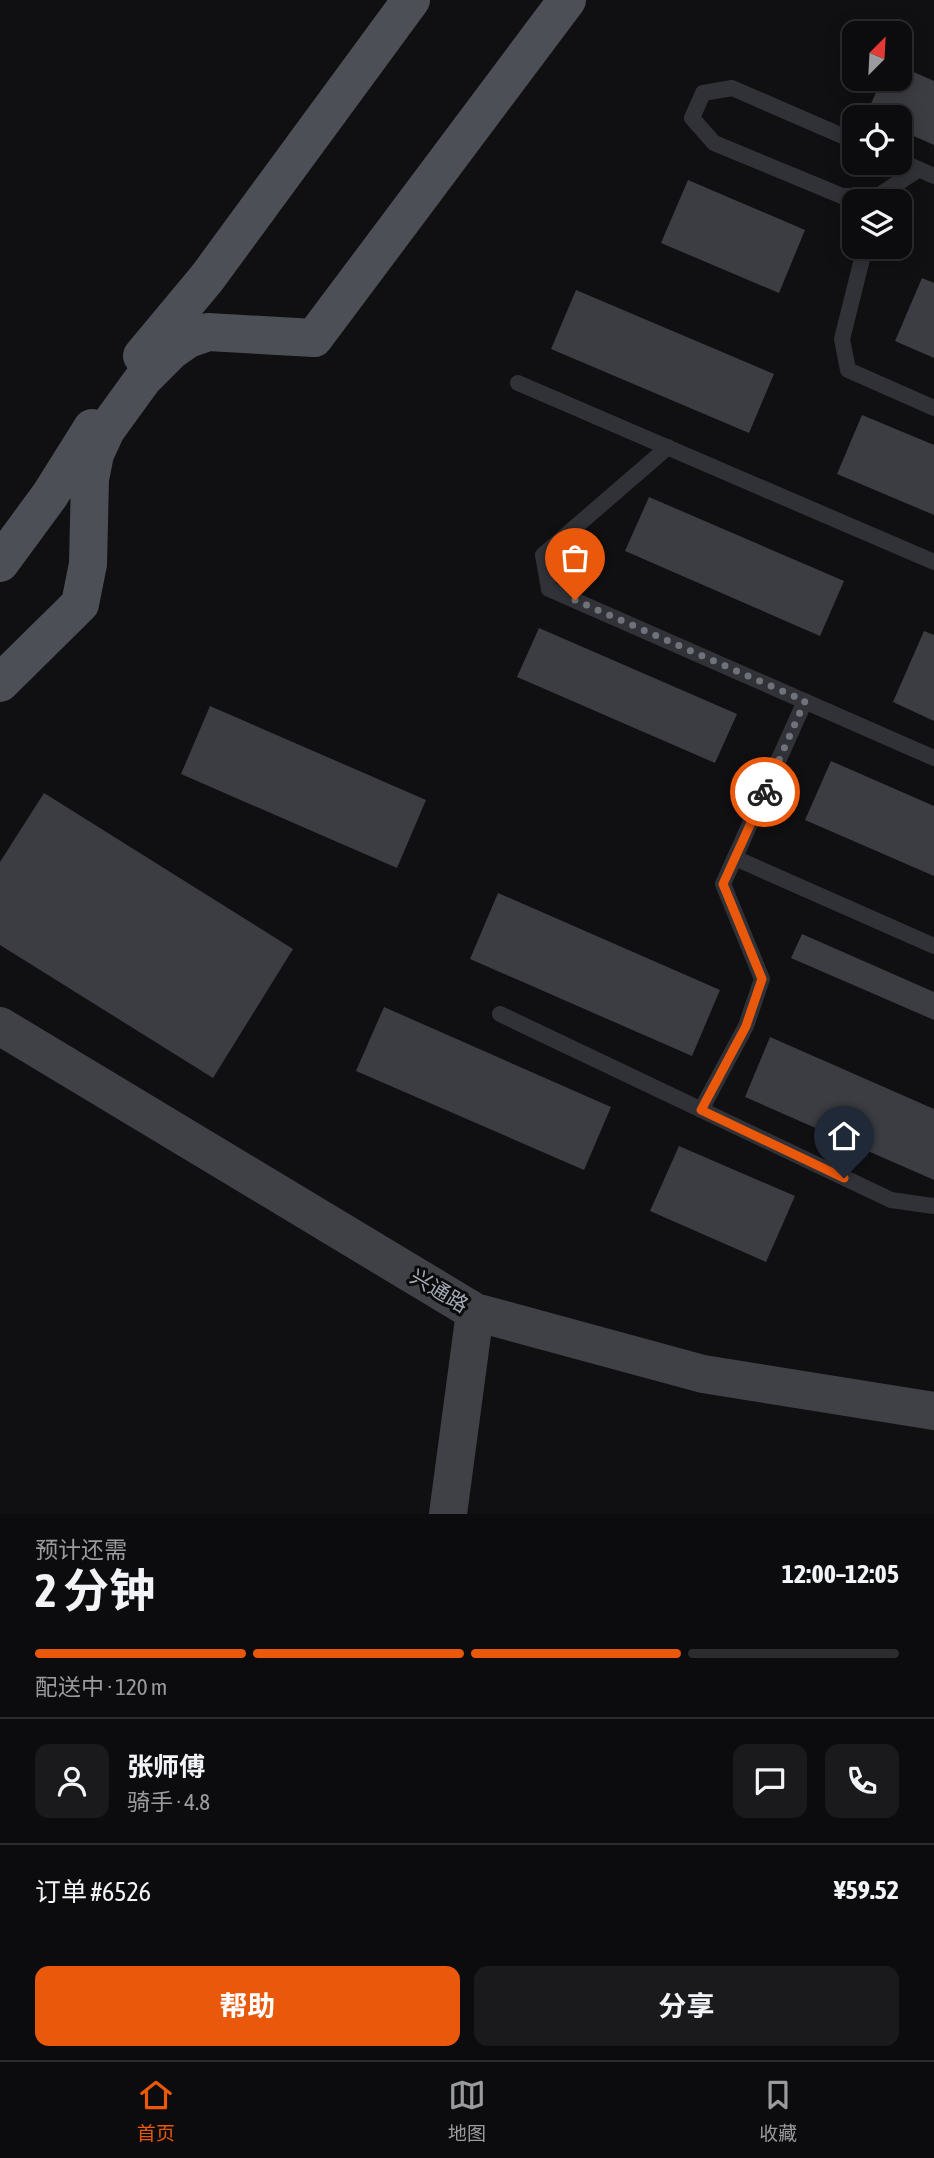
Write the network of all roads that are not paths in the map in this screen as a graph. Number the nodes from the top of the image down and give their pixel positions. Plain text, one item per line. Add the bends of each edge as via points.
1 (411, 0) edge
2 (567, 0) edge
3 (842, 136) edge
4 (927, 172) edge
5 (896, 189) edge
6 (842, 196) edge
7 (862, 259) edge
8 (518, 383) dead end
9 (934, 408) edge
10 (668, 447) junction
11 (934, 562) edge
12 (0, 563) edge
13 (0, 683) edge
14 (805, 701) junction
15 (934, 758) edge
16 (735, 858) junction
17 (934, 946) edge
18 (500, 1013) dead end
19 (0, 1026) edge
20 (701, 1110) junction
21 (934, 1206) edge
22 (475, 1312) junction
23 (934, 1411) edge
24 (448, 1514) edge

1 - 12 main road via 207,278 130,370
2 - 13 main road via 314,338 208,332 171,351 143,379 106,430 95,454 88,564 80,604
3 - 6 lane via 732,88 703,93 692,118 714,143
4 - 5 lane
7 - 9 lane via 842,338 848,370
8 - 10 lane
10 - 11 lane
10 - 14 lane via 543,555 549,589
14 - 15 lane
14 - 16 lane
16 - 17 lane
16 - 20 lane via 723,884 762,979 746,1026
18 - 20 lane
19 - 22 street, 兴通路
20 - 21 lane via 891,1200
22 - 23 street, 兴通路 via 703,1374
22 - 24 street

